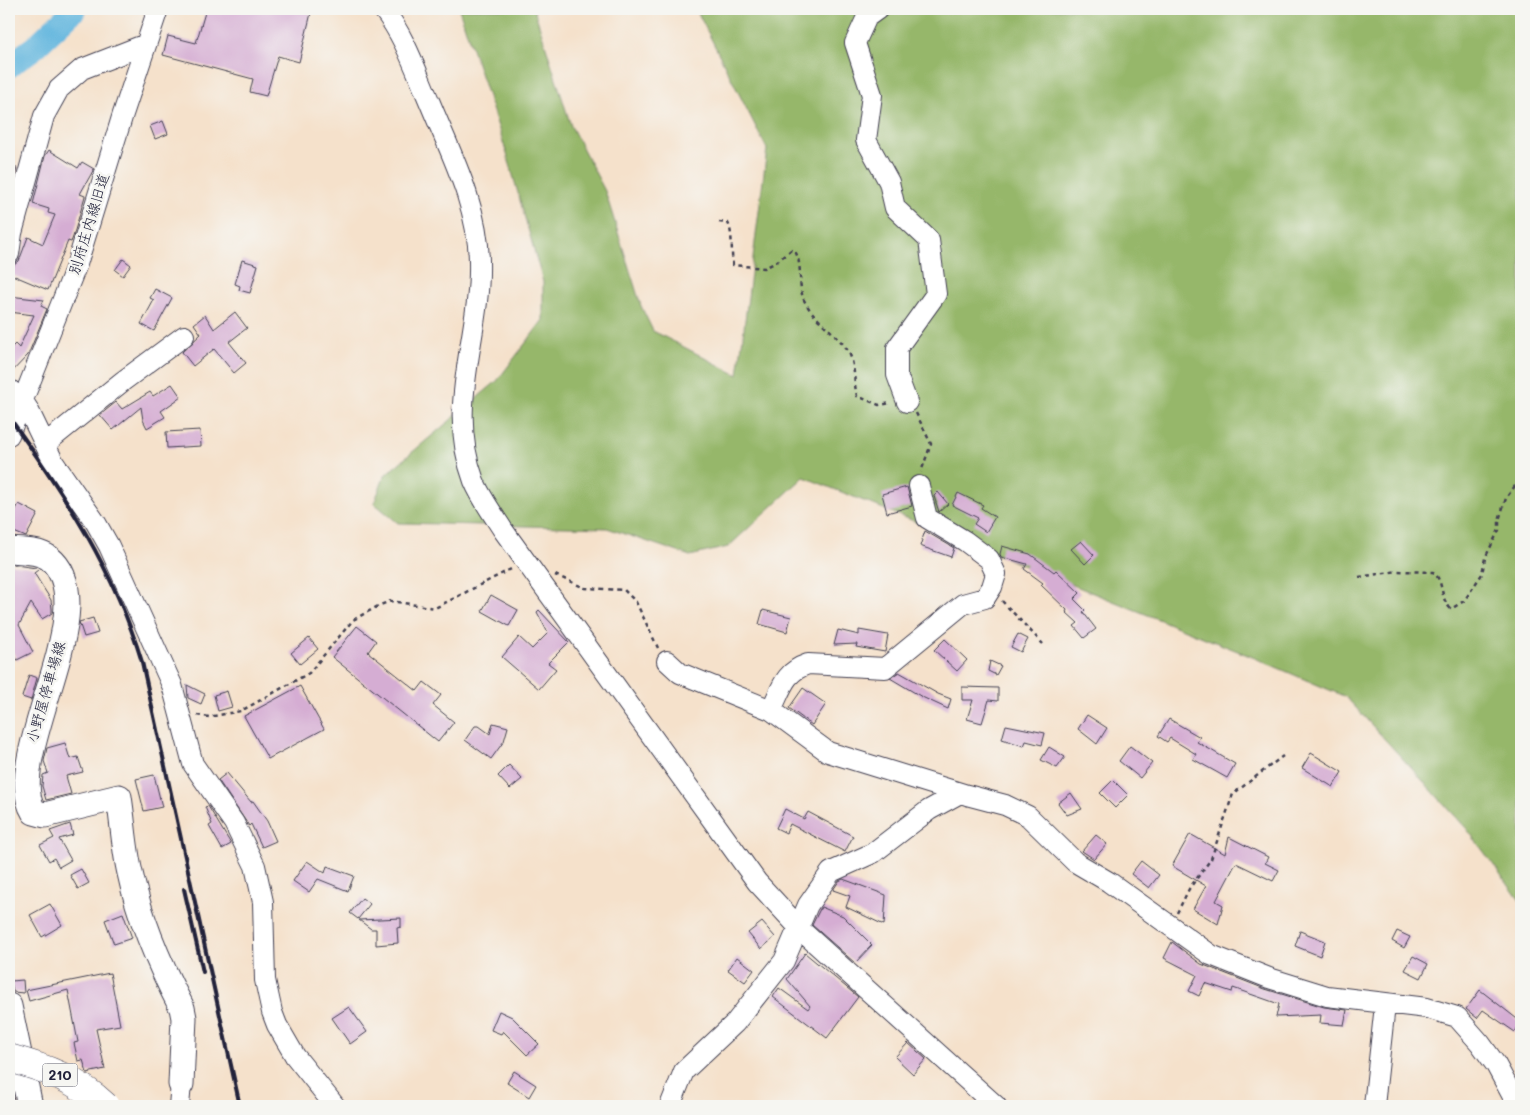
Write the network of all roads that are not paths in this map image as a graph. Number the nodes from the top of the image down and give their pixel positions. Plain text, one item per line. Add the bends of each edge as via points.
1 (158, 9) edge
2 (383, 9) edge
3 (878, 9) edge
4 (146, 44) junction
5 (9, 254) edge
6 (184, 336) dead end
7 (16, 395) edge
8 (907, 402) road end
9 (9, 435) edge
10 (45, 444) junction
11 (919, 486) road end
12 (9, 550) edge
13 (667, 661) road end
14 (771, 710) junction
15 (960, 793) junction
16 (798, 928) junction
17 (1385, 1004) junction
18 (9, 1006) edge
19 (9, 1058) edge
20 (180, 1095) edge
21 (30, 1106) edge
22 (104, 1106) edge
23 (335, 1106) edge
24 (670, 1106) edge
25 (996, 1106) edge
26 (1374, 1106) edge
27 (1518, 1106) edge

1 - 4 street, 別府庄内線旧道
2 - 16 street via 412,60 474,216 479,279 461,419 475,483 503,530 711,821 756,882
3 - 8 street via 867,17 855,43 872,95 866,140 889,182 895,208 929,240 936,294 897,348 896,375
4 - 5 street via 82,69 59,89 44,116
4 - 7 street, 別府庄内線旧道 via 77,264
6 - 10 street
7 - 9 street, 別府庄内線旧道
7 - 10 street
10 - 23 street via 109,546 157,649 180,712 193,764 234,823 259,876 265,920 266,980 277,1025 295,1056
11 - 14 street via 927,518 989,559 996,574 992,588 985,598 964,604 886,668 808,664 798,668 788,674
12 - 20 main road, 小野屋停車場線 via 37,553 49,558 61,576 66,595 60,645 24,773 27,800 34,812 46,815 120,797 134,889 153,944 182,1008
13 - 14 street via 680,673
14 - 15 street via 828,752
15 - 16 street via 929,810 873,853 831,872 808,905
15 - 17 street via 1005,805 1028,816 1074,862 1109,882 1211,956 1327,996
16 - 24 street via 784,961 753,1003 684,1071
16 - 25 street
17 - 26 street
17 - 27 street via 1427,1008 1457,1017 1491,1058
18 - 21 main road
19 - 22 highway, 210, bridge via 66,1077

